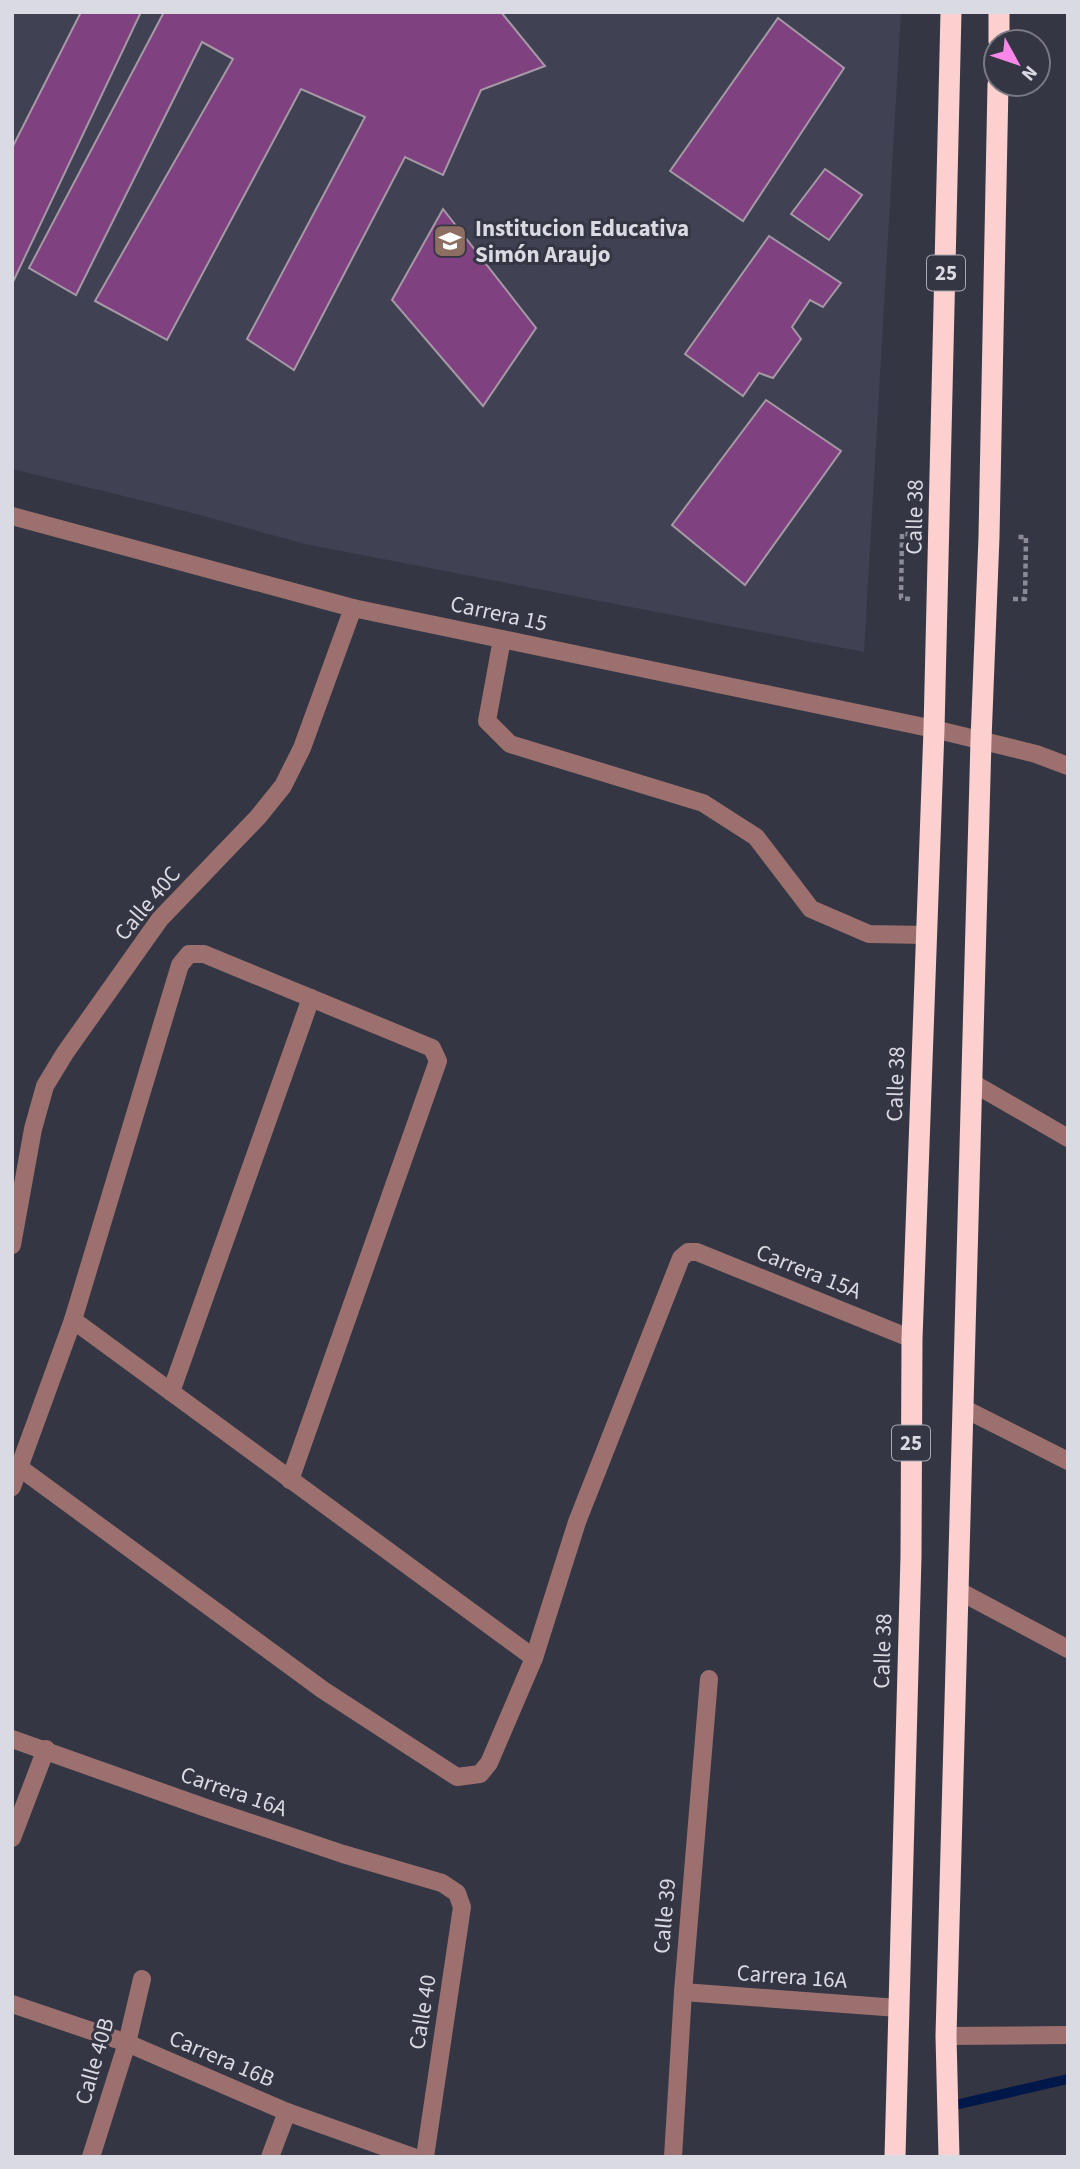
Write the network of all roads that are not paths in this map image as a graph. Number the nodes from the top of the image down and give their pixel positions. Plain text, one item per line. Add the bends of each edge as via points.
1 (951, 12) edge
2 (998, 98) edge
3 (12, 516) edge
4 (353, 608) junction
5 (502, 639) junction
6 (934, 729) junction
7 (981, 740) junction
8 (1068, 766) edge
9 (927, 935) junction
10 (311, 998) junction
11 (971, 1082) junction
12 (1068, 1138) edge
13 (12, 1245) edge
14 (73, 1320) junction
15 (912, 1339) junction
16 (171, 1392) junction
17 (963, 1408) junction
18 (1068, 1461) edge
19 (20, 1468) junction
20 (290, 1480) junction
21 (12, 1487) edge
22 (959, 1591) junction
23 (1068, 1649) edge
24 (534, 1658) junction
25 (709, 1679) dead end
26 (12, 1739) edge
27 (46, 1749) junction
28 (12, 1838) edge
29 (442, 1883) joint
30 (142, 1979) dead end
31 (683, 1992) junction
32 (12, 2004) edge
33 (898, 2008) junction
34 (1068, 2035) edge
35 (946, 2036) junction
36 (127, 2043) junction
37 (287, 2112) junction
38 (91, 2157) edge
39 (270, 2157) edge
40 (413, 2157) edge
41 (425, 2157) edge
42 (673, 2157) edge
43 (895, 2157) edge
44 (949, 2157) edge

1 - 6 highway, Calle 38 / 25
2 - 7 highway, 25
3 - 4 street, Carrera 15
4 - 5 street, Carrera 15
4 - 13 street, Calle 40C via 302,748 283,786 160,919 45,1086
5 - 6 street, Carrera 15
5 - 9 street via 487,721 510,744 703,803 756,837 811,909 869,934
6 - 7 street, Carrera 15
6 - 9 highway, Calle 38 / 25
7 - 8 street
7 - 11 highway, 25
9 - 15 highway, Calle 38 / 25
10 - 14 street via 204,954 189,954 180,965
10 - 16 street
10 - 20 street via 432,1048 438,1061
11 - 12 street
11 - 17 highway, 25
14 - 16 street
14 - 19 street
15 - 24 street, Carrera 15A via 688,1252 681,1258 577,1522
15 - 33 highway, Calle 38 / 25 via 911,1556
16 - 20 street
17 - 18 street
17 - 22 highway, 25
19 - 21 street
19 - 24 street via 323,1690 457,1777 480,1774 489,1763
20 - 24 street
22 - 23 street
22 - 35 highway, 25
25 - 31 street, Calle 39
26 - 27 street, Carrera 16A
27 - 28 street
27 - 29 street, Carrera 16A via 209,1809
29 - 41 street, Calle 40 via 457,1893 462,1907
30 - 36 street, Calle 40B
31 - 33 street, Carrera 16A
31 - 42 street, Calle 39
32 - 36 street, Carrera 16B
33 - 43 highway, Calle 38 / 25
34 - 35 street
35 - 44 highway, 25
36 - 37 street, Carrera 16B
36 - 38 street, Calle 40B
37 - 39 street
37 - 40 street, Carrera 16B

